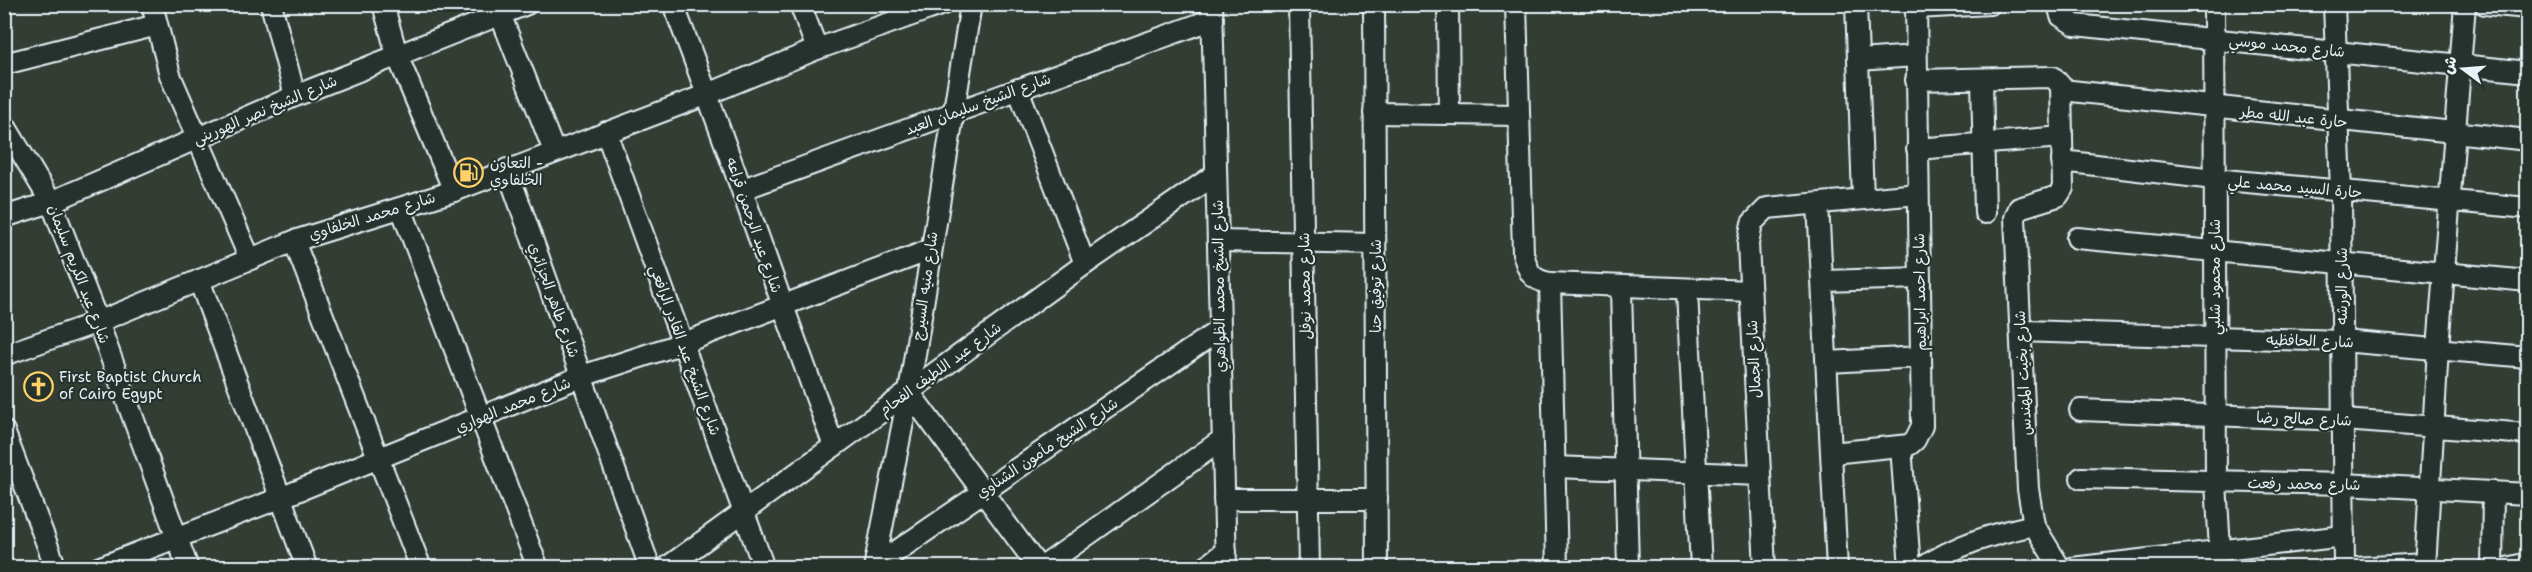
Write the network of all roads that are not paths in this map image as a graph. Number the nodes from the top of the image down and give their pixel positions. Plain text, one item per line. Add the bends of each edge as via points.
1 (152, 4) edge
2 (271, 4) edge
3 (383, 4) edge
4 (527, 4) edge
5 (673, 4) edge
6 (800, 4) edge
7 (943, 4) edge
8 (971, 4) edge
9 (1299, 4) edge
10 (1374, 4) edge
11 (1448, 4) edge
12 (1516, 4) edge
13 (1856, 4) edge
14 (1989, 4) edge
15 (2058, 4) edge
16 (2214, 4) edge
17 (2334, 4) edge
18 (2465, 4) edge
19 (2485, 4) edge
20 (1916, 6) edge
21 (2528, 8) edge
22 (1213, 12) edge
23 (500, 14) junction
24 (157, 25) junction
25 (2214, 38) junction
26 (817, 49) junction
27 (2336, 51) junction
28 (397, 55) junction
29 (1916, 56) junction
30 (1858, 60) junction
31 (4, 64) edge
32 (2461, 65) junction
33 (2528, 72) edge
34 (1982, 79) junction
35 (1916, 80) junction
36 (1018, 90) junction
37 (2062, 90) junction
38 (708, 94) junction
39 (295, 96) junction
40 (2214, 108) junction
41 (1374, 112) junction
42 (952, 114) junction
43 (1449, 114) junction
44 (1519, 116) junction
45 (2340, 122) junction
46 (4, 124) edge
47 (606, 132) junction
48 (2455, 134) junction
49 (2062, 137) junction
50 (196, 139) junction
51 (2528, 140) edge
52 (1984, 143) junction
53 (1917, 149) junction
54 (554, 151) junction
55 (2062, 161) junction
56 (507, 169) junction
57 (1216, 174) junction
58 (2214, 180) junction
59 (743, 189) junction
60 (454, 191) junction
61 (2341, 192) junction
62 (1918, 194) junction
63 (1863, 198) junction
64 (2450, 201) junction
65 (51, 202) junction
66 (1818, 204) junction
67 (401, 208) junction
68 (2528, 208) edge
69 (1985, 213) dead end
70 (4, 217) edge
71 (2077, 238) dead end
72 (294, 241) junction
73 (1218, 241) junction
74 (1304, 242) junction
75 (1375, 244) junction
76 (930, 250) junction
77 (2215, 250) junction
78 (250, 259) junction
79 (2341, 263) junction
80 (1085, 264) junction
81 (2444, 274) junction
82 (1920, 278) junction
83 (199, 280) junction
84 (1824, 281) junction
85 (2528, 281) edge
86 (1550, 283) junction
87 (1621, 288) junction
88 (1687, 291) junction
89 (1750, 291) junction
90 (781, 304) junction
91 (98, 322) junction
92 (1219, 330) junction
93 (2021, 331) junction
94 (2215, 337) junction
95 (2342, 342) junction
96 (682, 343) junction
97 (2438, 348) junction
98 (4, 355) edge
99 (1921, 357) junction
100 (2528, 357) edge
101 (1828, 362) junction
102 (582, 376) junction
103 (909, 392) junction
104 (2080, 410) dead end
105 (2216, 417) junction
106 (481, 418) junction
107 (2344, 420) junction
108 (2434, 425) junction
109 (4, 431) edge
110 (2528, 434) edge
111 (1223, 439) junction
112 (834, 446) junction
113 (1901, 446) junction
114 (1832, 453) junction
115 (380, 457) junction
116 (1555, 467) junction
117 (1625, 470) junction
118 (1696, 472) junction
119 (1760, 474) junction
120 (2081, 478) dead end
121 (2216, 483) junction
122 (2344, 484) junction
123 (2430, 487) junction
124 (983, 492) junction
125 (2493, 492) junction
126 (2528, 494) edge
127 (280, 498) junction
128 (1224, 498) junction
129 (1308, 499) junction
130 (1377, 499) junction
131 (742, 512) junction
132 (2034, 525) junction
133 (2344, 536) junction
134 (177, 538) junction
135 (2220, 549) junction
136 (1226, 559) edge
137 (2148, 562) edge
138 (2528, 563) edge
139 (2425, 566) edge
140 (56, 567) edge
141 (98, 567) edge
142 (188, 567) edge
143 (307, 567) edge
144 (421, 567) edge
145 (538, 567) edge
146 (650, 567) edge
147 (666, 567) edge
148 (764, 567) edge
149 (875, 567) edge
150 (1040, 567) edge
151 (1204, 567) edge
152 (1309, 567) edge
153 (1377, 567) edge
154 (1557, 567) edge
155 (1628, 567) edge
156 (1701, 567) edge
157 (1765, 567) edge
158 (1837, 567) edge
159 (1910, 567) edge
160 (1922, 567) edge
161 (2060, 567) edge
162 (2072, 567) edge
163 (2344, 567) edge
164 (2354, 567) edge
165 (2492, 567) edge
166 (2507, 567) edge

1 - 24 street
2 - 39 street
3 - 28 street
4 - 23 street, شارع الشيخ نصر الهوريني
5 - 38 street, شارع عبد الرحمن قراعه
6 - 26 street
7 - 26 street, شارع محمد الخلفاوي
8 - 42 street, شارع منيه السيرج
9 - 74 street, شارع محمد نوفل
10 - 41 street, شارع توفيق حنا
11 - 43 street
12 - 44 street
13 - 30 street
14 - 20 street
15 - 25 street, شارع محمد موسي via 2061,16 2075,25
16 - 25 street, شارع محمود شلبي
17 - 27 street, شارع الورشه
18 - 32 street
19 - 21 street
20 - 29 street, شارع احمد ابراهيم
22 - 36 street, شارع الشيخ سليمان العبد
22 - 57 street, شارع الشيخ محمد الظواهري
23 - 28 street, شارع الشيخ نصر الهوريني
23 - 54 street
24 - 31 street
24 - 50 street via 170,75
25 - 27 street, شارع محمد موسي
25 - 40 street, شارع محمود شلبي
26 - 38 street, شارع محمد الخلفاوي
27 - 32 street, شارع محمد موسي
27 - 45 street, شارع الورشه
28 - 39 street, شارع الشيخ نصر الهوريني
28 - 60 street
29 - 30 street
29 - 35 street, شارع احمد ابراهيم
30 - 63 street
32 - 33 street, شارع محمد موسي
32 - 48 street
34 - 35 street
34 - 37 street via 2053,77
34 - 52 street
35 - 53 street, شارع احمد ابراهيم
36 - 42 street, شارع الشيخ سليمان العبد
36 - 80 street
37 - 40 street, حارة عبد الله مطر
37 - 49 street
38 - 47 street, شارع محمد الخلفاوي
38 - 59 street, شارع عبد الرحمن قراعه
39 - 50 street, شارع الشيخ نصر الهوريني
40 - 45 street, حارة عبد الله مطر
40 - 58 street, شارع محمود شلبي
41 - 43 street
41 - 75 street, شارع توفيق حنا
42 - 59 street, شارع الشيخ سليمان العبد
42 - 76 street, شارع منيه السيرج
43 - 44 street
44 - 86 street via 1523,253 1528,274 1538,282
45 - 48 street, حارة عبد الله مطر
45 - 61 street, شارع الورشه
46 - 65 street, شارع عبد الكريم سليمان
47 - 54 street, شارع محمد الخلفاوي
47 - 96 street, شارع الشيخ عبد القادر الرافعي
48 - 51 street, حارة عبد الله مطر
48 - 64 street
49 - 52 street
49 - 55 street
50 - 65 street, شارع الشيخ نصر الهوريني
50 - 78 street
52 - 53 street
52 - 69 street
53 - 62 street, شارع احمد ابراهيم
54 - 56 street, شارع محمد الخلفاوي
55 - 58 street, حارة السيد محمد علي
55 - 93 street, شارع بخيت المهندس via 2062,189 2053,198 2024,206 2015,213
56 - 60 street, شارع محمد الخلفاوي
56 - 102 street, شارع طاهر الجزائري
57 - 73 street, شارع الشيخ محمد الظواهري
57 - 80 street, شارع عبد اللطيف الفحام
58 - 61 street, حارة السيد محمد علي
58 - 77 street, شارع محمود شلبي
59 - 90 street, شارع عبد الرحمن قراعه
60 - 67 street, شارع محمد الخلفاوي
61 - 64 street, حارة السيد محمد علي
61 - 79 street, شارع الورشه
62 - 63 street
62 - 82 street, شارع احمد ابراهيم
63 - 66 street
64 - 68 street, حارة السيد محمد علي
64 - 81 street
65 - 70 street, شارع الشيخ نصر الهوريني
65 - 91 street, شارع عبد الكريم سليمان
66 - 84 street
66 - 89 street, شارع الجمال via 1767,208 1758,214 1748,233
67 - 72 street, شارع محمد الخلفاوي
67 - 106 street
71 - 77 street
72 - 78 street, شارع محمد الخلفاوي
72 - 115 street
73 - 74 street
73 - 92 street, شارع الشيخ محمد الظواهري
74 - 75 street
74 - 129 street, شارع محمد نوفل
75 - 130 street, شارع توفيق حنا
76 - 90 street, شارع محمد الهواري
76 - 103 street, شارع منيه السيرج
77 - 79 street
77 - 94 street, شارع محمود شلبي
78 - 83 street, شارع محمد الخلفاوي
79 - 81 street
79 - 95 street, شارع الورشه
80 - 103 street, شارع عبد اللطيف الفحام
81 - 85 street
81 - 97 street
82 - 84 street
82 - 99 street, شارع احمد ابراهيم
83 - 91 street, شارع محمد الخلفاوي
83 - 127 street
84 - 101 street
86 - 87 street
86 - 116 street
87 - 88 street
87 - 117 street
88 - 89 street
88 - 118 street
89 - 119 street, شارع الجمال
90 - 96 street, شارع محمد الهواري
90 - 112 street, شارع عبد الرحمن قراعه
91 - 98 street, شارع محمد الخلفاوي
91 - 134 street, شارع عبد الكريم سليمان
92 - 111 street, شارع الشيخ محمد الظواهري
92 - 124 street, شارع الشيخ مأمون الشناوي
93 - 94 street, شارع الحافظيه
93 - 132 street, شارع بخيت المهندس via 2028,489
94 - 95 street, شارع الحافظيه
94 - 105 street, شارع محمود شلبي
95 - 97 street, شارع الحافظيه
95 - 107 street, شارع الورشه
96 - 102 street, شارع محمد الهواري
96 - 131 street, شارع الشيخ عبد القادر الرافعي
97 - 100 street, شارع الحافظيه
97 - 108 street
99 - 101 street
99 - 113 street, شارع احمد ابراهيم via 1922,426 1915,440
101 - 114 street
102 - 106 street, شارع محمد الهواري
102 - 146 street, شارع طاهر الجزائري
103 - 112 street, شارع عبد اللطيف الفحام
103 - 124 street
103 - 149 street, شارع منيه السيرج
104 - 105 street, شارع صالح رضا
105 - 107 street, شارع صالح رضا
105 - 121 street, شارع محمود شلبي
106 - 115 street, شارع محمد الهواري
106 - 145 street
107 - 108 street, شارع صالح رضا
107 - 122 street, شارع الورشه
108 - 110 street, شارع صالح رضا
108 - 123 street
109 - 140 street
111 - 128 street, شارع الشيخ محمد الظواهري
111 - 150 street
112 - 131 street, شارع عبد اللطيف الفحام
113 - 114 street
113 - 159 street
114 - 158 street
115 - 127 street, شارع محمد الهواري
115 - 144 street
116 - 117 street
116 - 154 street
117 - 118 street
117 - 155 street
118 - 119 street
118 - 156 street
119 - 157 street, شارع الجمال
120 - 121 street, شارع محمد رفعت
121 - 122 street, شارع محمد رفعت
121 - 135 street, شارع محمود شلبي
122 - 123 street, شارع محمد رفعت
122 - 133 street, شارع الورشه
123 - 125 street, شارع محمد رفعت
123 - 139 street
124 - 149 street, شارع الشيخ مأمون الشناوي
124 - 150 street
125 - 126 street, شارع محمد رفعت
125 - 165 street
127 - 134 street, شارع محمد الهواري
127 - 143 street
128 - 129 street
128 - 136 street, شارع الشيخ محمد الظواهري
129 - 130 street
129 - 152 street, شارع محمد نوفل
130 - 153 street, شارع توفيق حنا
131 - 147 street, شارع عبد اللطيف الفحام
131 - 148 street, شارع الشيخ عبد القادر الرافعي
132 - 160 street via 1970,541
132 - 161 street, شارع بخيت المهندس
133 - 135 street
133 - 163 street, شارع الورشه
134 - 141 street, شارع محمد الهواري
134 - 142 street, شارع عبد الكريم سليمان
135 - 137 street
136 - 151 street
137 - 162 street
138 - 166 street
139 - 164 street

